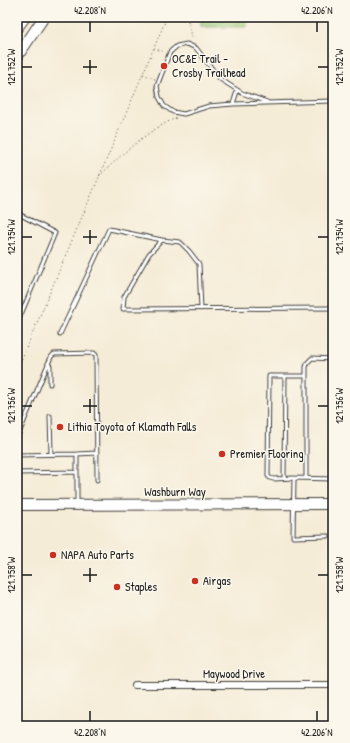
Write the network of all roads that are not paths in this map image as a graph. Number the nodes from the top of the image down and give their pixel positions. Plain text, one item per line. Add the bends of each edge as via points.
1 (25, 17) edge
2 (44, 17) edge
3 (17, 28) edge
4 (17, 57) edge
5 (238, 91) junction
6 (333, 101) edge
7 (267, 102) junction
8 (233, 104) junction
9 (17, 213) edge
10 (162, 240) junction
11 (333, 308) edge
12 (201, 309) junction
13 (17, 324) edge
14 (60, 334) dead end
15 (333, 359) edge
16 (48, 364) junction
17 (285, 376) junction
18 (306, 376) junction
19 (50, 384) dead end
20 (50, 416) dead end
21 (17, 438) edge
22 (97, 453) junction
23 (51, 454) junction
24 (77, 454) junction
25 (17, 455) edge
26 (77, 472) junction
27 (17, 473) edge
28 (284, 478) junction
29 (294, 478) junction
30 (306, 478) junction
31 (333, 479) edge
32 (97, 480) dead end
33 (294, 504) junction
34 (333, 504) edge
35 (17, 505) edge
36 (77, 505) junction
37 (328, 536) dead end
38 (135, 685) dead end
39 (333, 685) edge

1 - 3 main road
2 - 4 main road
5 - 7 lane
5 - 8 lane
5 - 8 lane via 220,79 196,48 187,44 177,46 169,54 157,86 164,106 173,112 184,114 209,106
6 - 7 lane
7 - 8 lane
9 - 13 lane via 55,233
10 - 12 lane via 180,242 200,264
10 - 12 lane via 149,254 124,297 123,309
10 - 14 lane via 108,229
11 - 12 lane
15 - 18 lane via 312,358 306,367
16 - 19 lane
16 - 21 lane
16 - 22 lane via 54,354 96,355
17 - 18 lane
17 - 28 lane
17 - 28 lane via 268,376 268,476 273,479
18 - 30 lane
20 - 23 lane
22 - 24 lane
22 - 32 lane
23 - 24 lane
23 - 25 lane
24 - 26 lane
26 - 27 lane
26 - 36 lane
28 - 29 lane
29 - 30 lane
29 - 33 lane
30 - 31 lane
33 - 34 main road, Washburn Way
33 - 36 main road, Washburn Way
33 - 37 lane via 294,537
35 - 36 main road, Washburn Way
38 - 39 street, Maywood Drive

